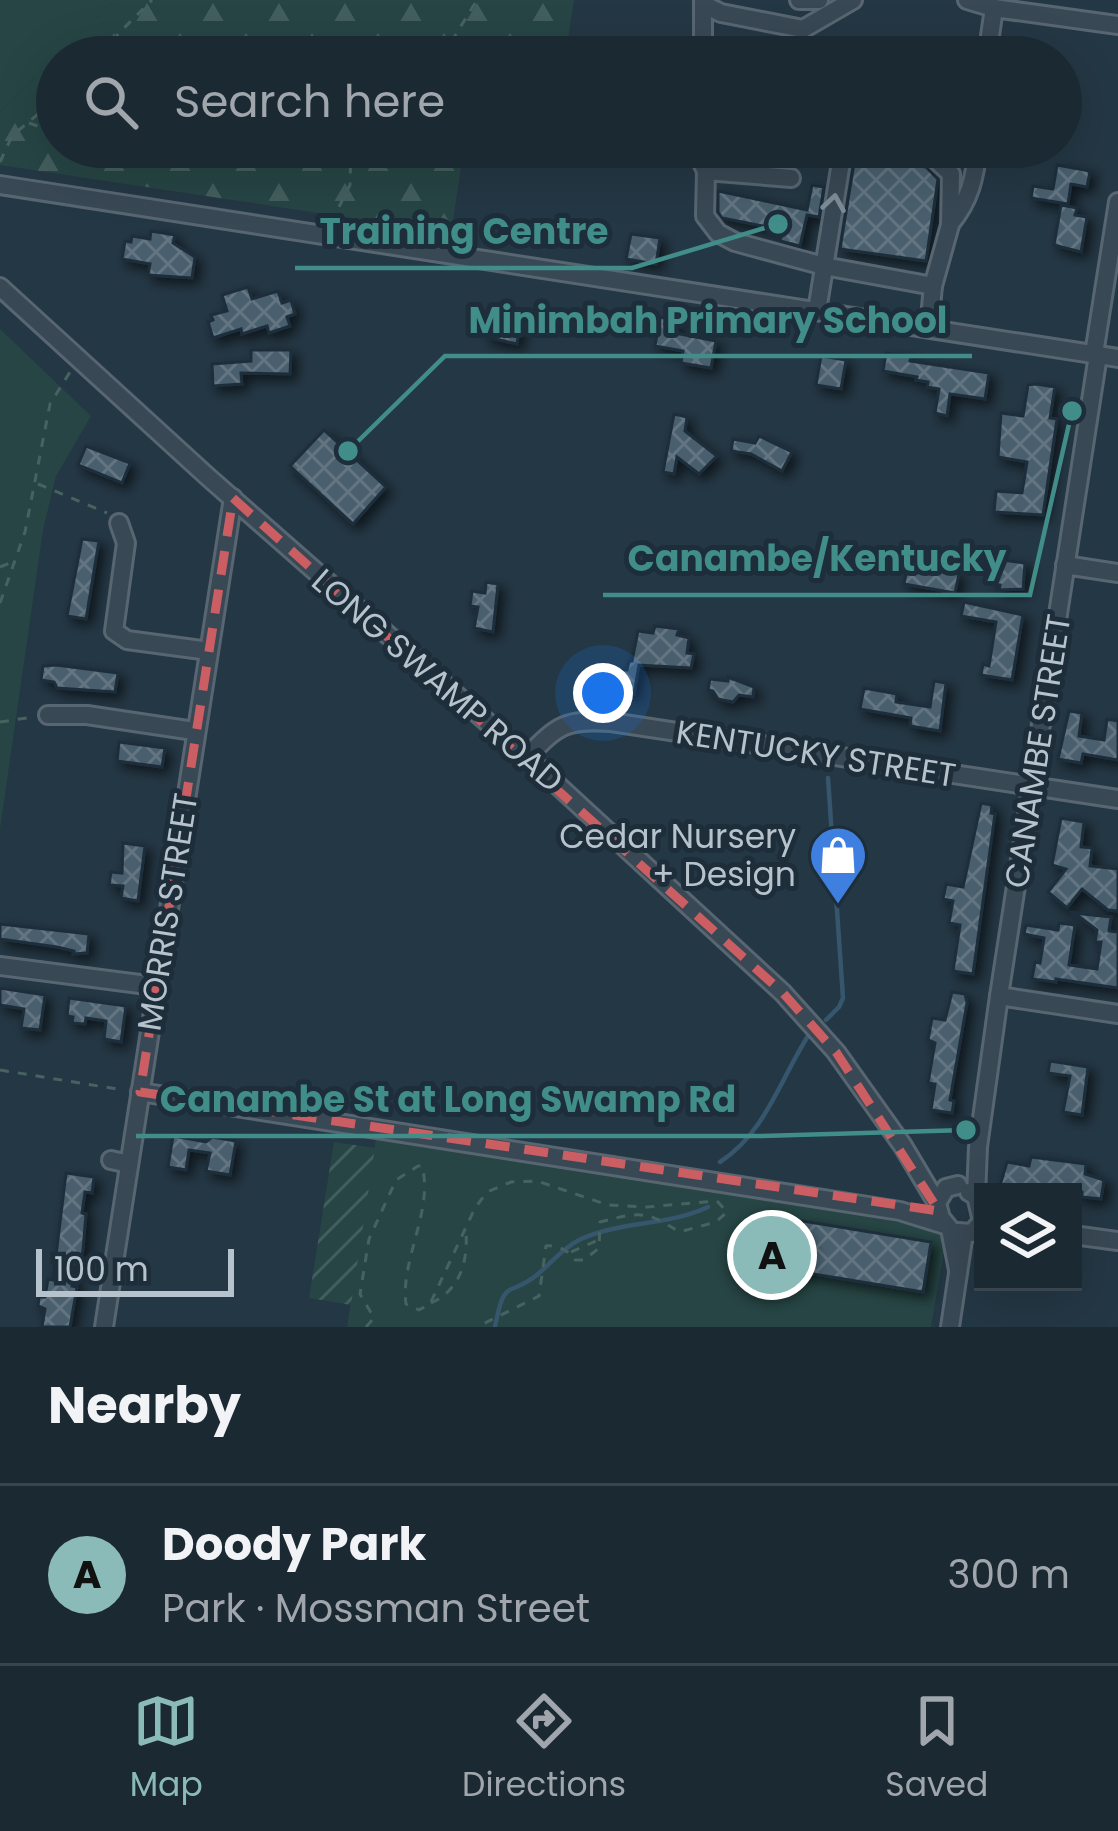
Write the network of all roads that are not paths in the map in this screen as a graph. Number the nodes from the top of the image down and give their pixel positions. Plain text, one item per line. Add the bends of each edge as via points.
1 (799, 0) edge
2 (819, 0) edge
3 (853, 0) edge
4 (967, 0) edge
5 (703, 2) edge
6 (994, 8) junction
7 (1118, 25) edge
8 (703, 36) edge
9 (990, 36) edge
10 (840, 168) edge
11 (945, 168) edge
12 (976, 168) edge
13 (706, 170) joint
14 (791, 178) dead end
15 (0, 184) edge
16 (1118, 202) edge
17 (950, 225) junction
18 (824, 266) junction
19 (933, 286) junction
20 (0, 287) edge
21 (817, 311) junction
22 (928, 328) junction
23 (1096, 355) junction
24 (1118, 358) edge
25 (233, 498) junction
26 (119, 523) road end
27 (1065, 565) junction
28 (1118, 573) edge
29 (209, 651) junction
30 (49, 716) road end
31 (194, 730) junction
32 (527, 758) junction
33 (1033, 786) junction
34 (1118, 799) edge
35 (0, 965) edge
36 (155, 986) junction
37 (999, 996) junction
38 (1118, 1014) edge
39 (140, 1093) junction
40 (962, 1212) edge
41 (1082, 1235) edge
42 (1118, 1241) edge
43 (104, 1327) edge
44 (950, 1327) edge

1 - 2 street
3 - 5 street via 803,29
4 - 6 street
5 - 8 street
6 - 7 street
6 - 9 street
18 -> 10 street
11 - 17 street
12 - 17 street
13 - 14 street
13 - 18 street via 704,216 718,233
15 - 21 street
16 - 23 street, CANAMBE STREET
17 - 19 street
18 - 19 street
18 - 21 street
19 - 22 street
20 - 25 street, LONG SWAMP ROAD
21 - 22 street
22 - 23 street
23 - 24 street
23 - 27 street, CANAMBE STREET
25 - 29 street, MORRIS STREET
25 - 32 street, LONG SWAMP ROAD
26 - 29 street via 126,542 114,632
27 - 28 street
27 - 33 street, CANAMBE STREET
29 - 31 street, MORRIS STREET
30 - 31 street
31 - 36 street, MORRIS STREET
32 - 33 street, KENTUCKY STREET via 560,724 584,720
32 - 40 street, LONG SWAMP ROAD via 783,993
33 - 34 street, KENTUCKY STREET
33 - 37 street, CANAMBE STREET
35 - 36 street
36 - 39 street, MORRIS STREET
37 - 38 street
37 - 40 street, CANAMBE STREET
39 - 40 street via 900,1211
39 - 43 street, MORRIS STREET via 120,1162
40 - 44 street, CANAMBE STREET
41 - 42 street

